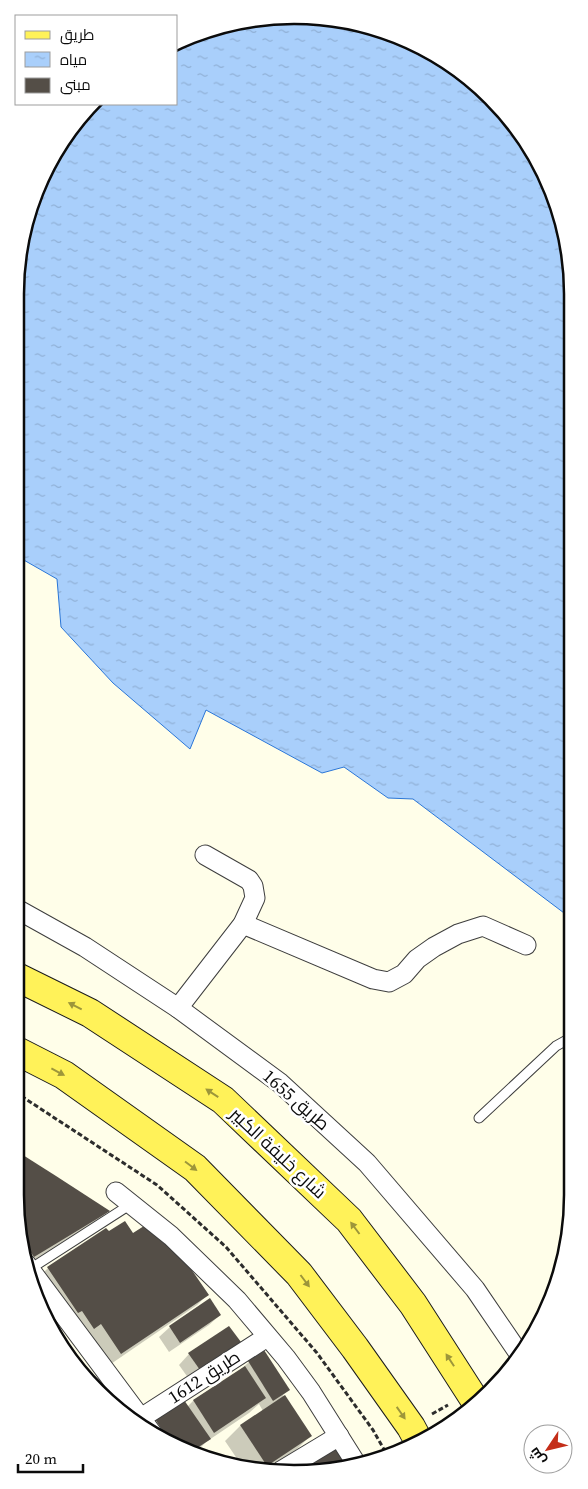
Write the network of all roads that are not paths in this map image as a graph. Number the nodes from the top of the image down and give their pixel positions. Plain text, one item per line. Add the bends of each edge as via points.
1 (205, 855) dead end
2 (24, 913) edge
3 (243, 924) junction
4 (526, 945) dead end
5 (24, 980) edge
6 (178, 1008) junction
7 (564, 1041) edge
8 (24, 1055) edge
9 (480, 1118) dead end
10 (116, 1192) dead end
11 (131, 1204) junction
12 (33, 1263) edge
13 (41, 1291) edge
14 (51, 1309) edge
15 (267, 1337) junction
16 (516, 1349) edge
17 (473, 1396) edge
18 (135, 1413) edge
19 (150, 1424) edge
20 (414, 1434) edge
21 (339, 1436) junction
22 (353, 1459) edge
23 (292, 1465) edge

1 - 3 street via 249,880 253,886 254,898
2 - 6 street, طريق 1655 via 85,947
3 - 4 street via 373,979 388,982 404,974 434,947 483,926
3 - 6 street
17 -> 5 main road, شارع خليفة الكبير via 414,1304 349,1220 223,1100 90,1013
6 - 16 street, طريق 1655 via 280,1083 367,1163 475,1289
7 - 9 lane
8 -> 20 main road via 64,1075 196,1168 300,1274
10 - 11 street
11 - 12 lane
11 - 15 street via 204,1267
13 - 14 street
14 - 18 street
15 - 19 street, طريق 1612
15 - 21 street via 306,1385
21 - 22 street
21 - 23 street

